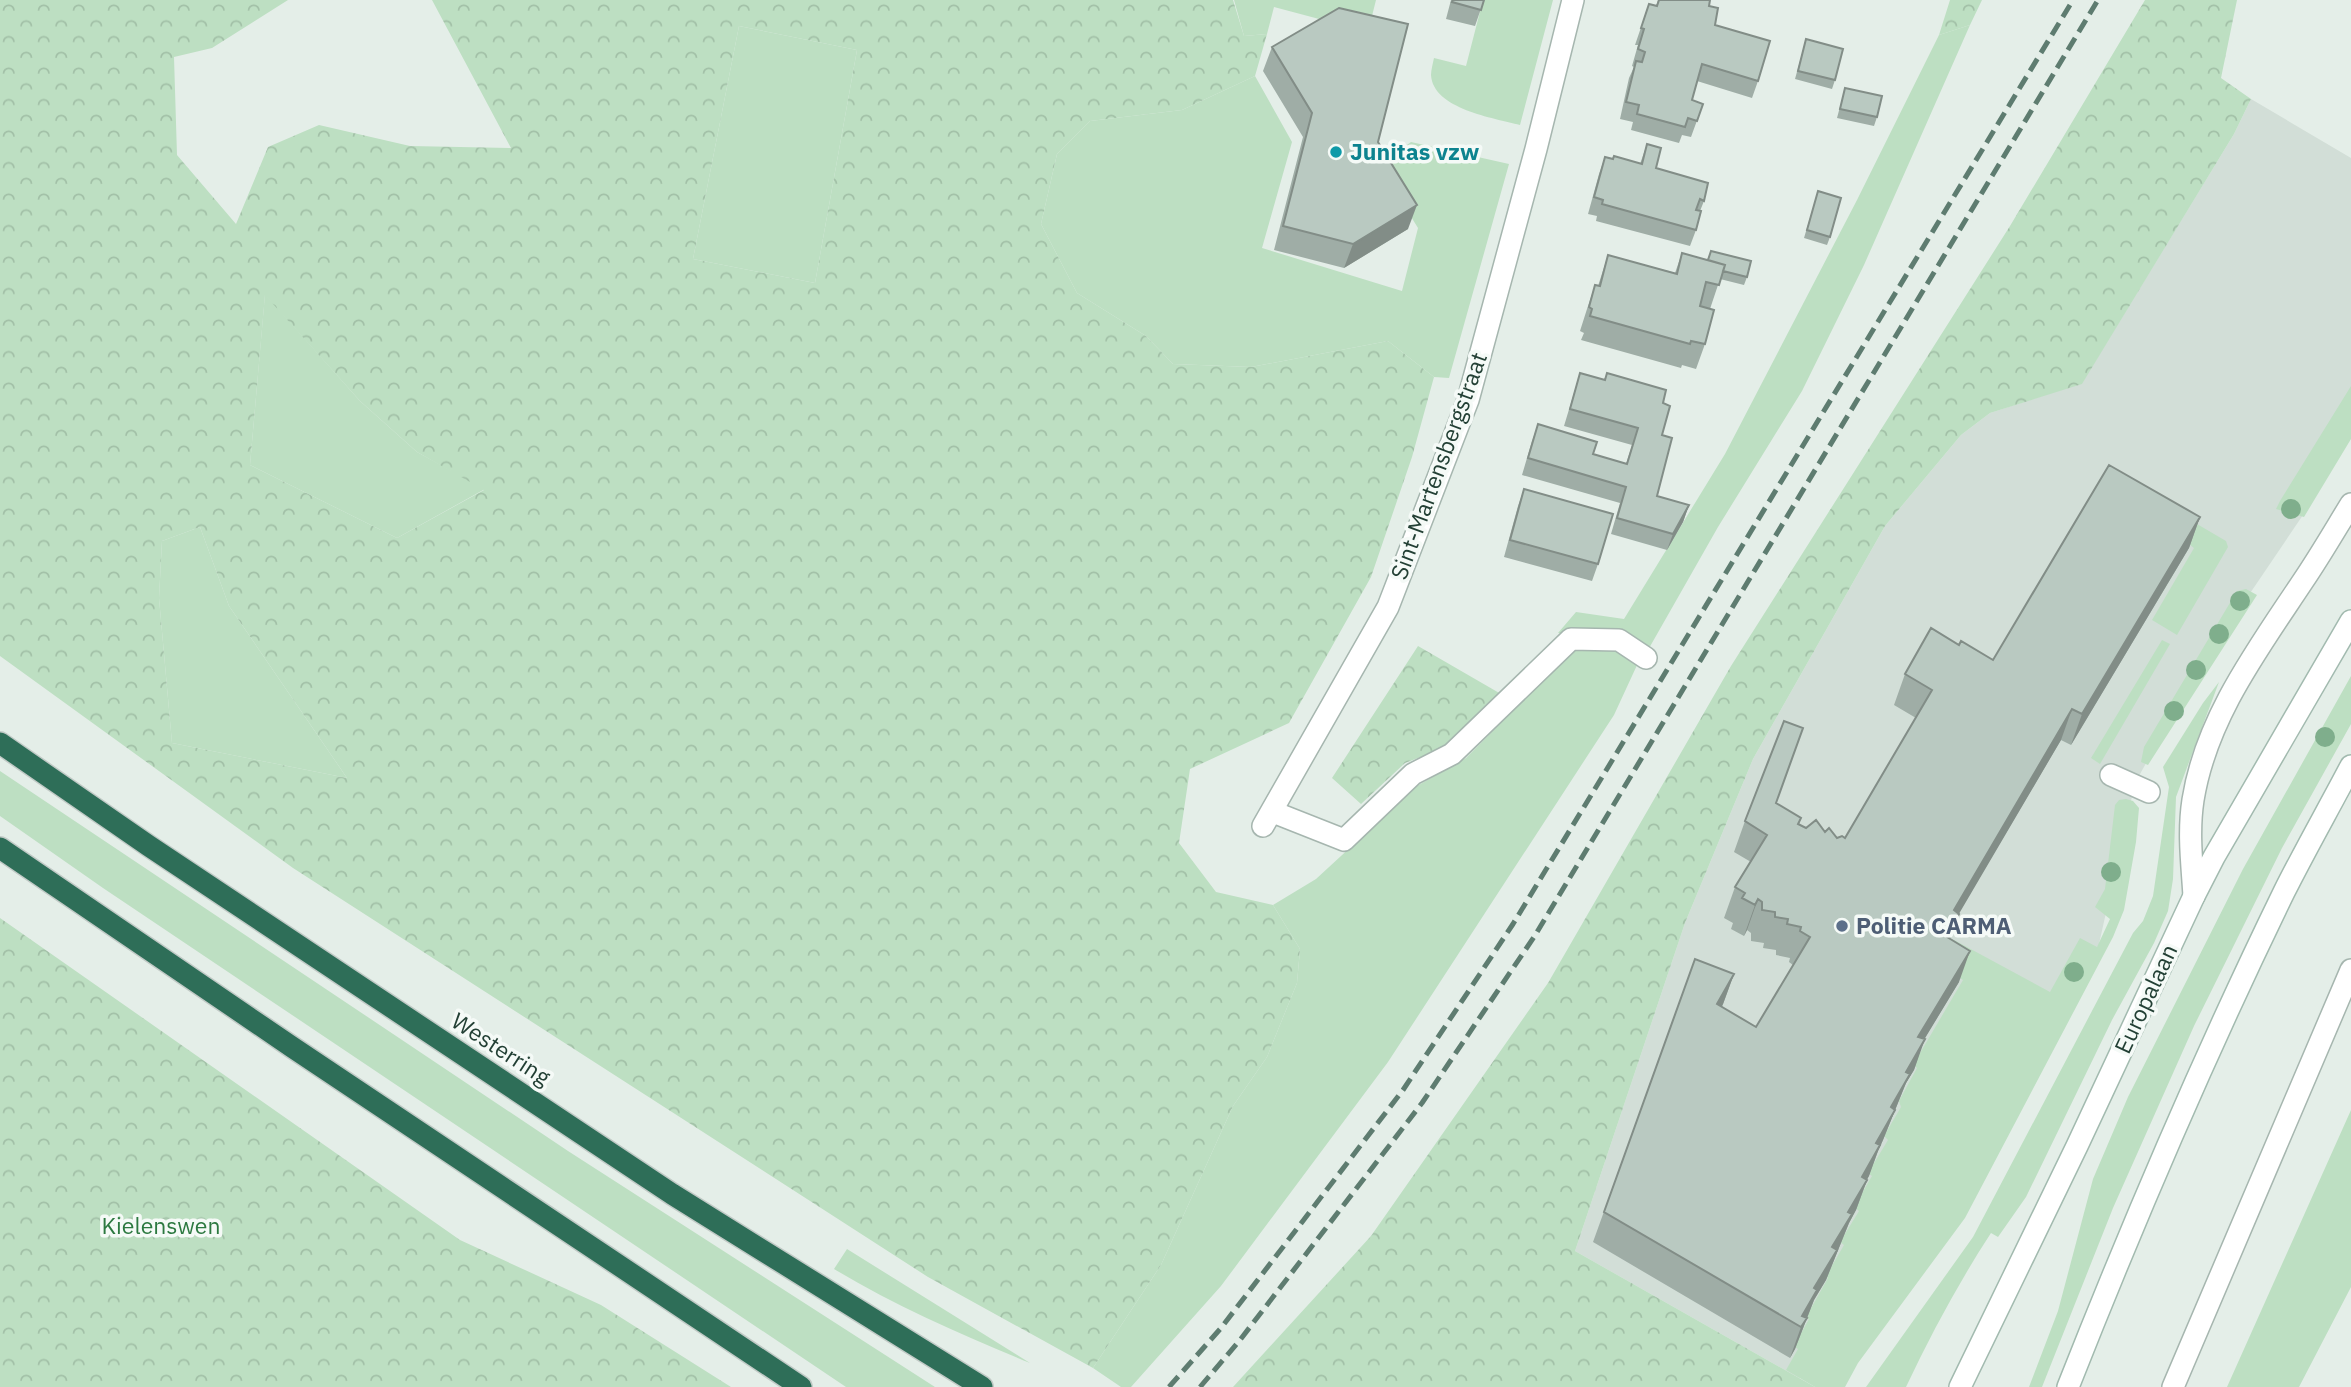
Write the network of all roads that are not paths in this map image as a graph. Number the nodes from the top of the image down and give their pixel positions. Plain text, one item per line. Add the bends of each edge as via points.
1 (1573, 0) edge
2 (2351, 504) edge
3 (2351, 621) edge
4 (1646, 658) dead end
5 (0, 743) edge
6 (2351, 766) edge
7 (2111, 775) dead end
8 (2149, 792) dead end
9 (0, 848) edge
10 (2194, 897) junction
11 (2351, 970) edge
12 (801, 1387) edge
13 (982, 1387) edge
14 (1960, 1387) edge
15 (2068, 1387) edge
16 (2173, 1387) edge

1 - 4 main road, Sint-Martensbergstraat via 1468,400 1388,607 1268,819 1344,840 1413,774 1452,754 1570,639 1619,640
2 - 10 main road via 2250,660 2211,739 2193,801
3 - 10 main road, Europalaan
5 - 13 highway, Westerring via 661,1186
6 - 15 main road via 2285,891 2196,1081
7 - 8 main road
9 - 12 highway
10 - 14 main road, Europalaan
11 - 16 main road

